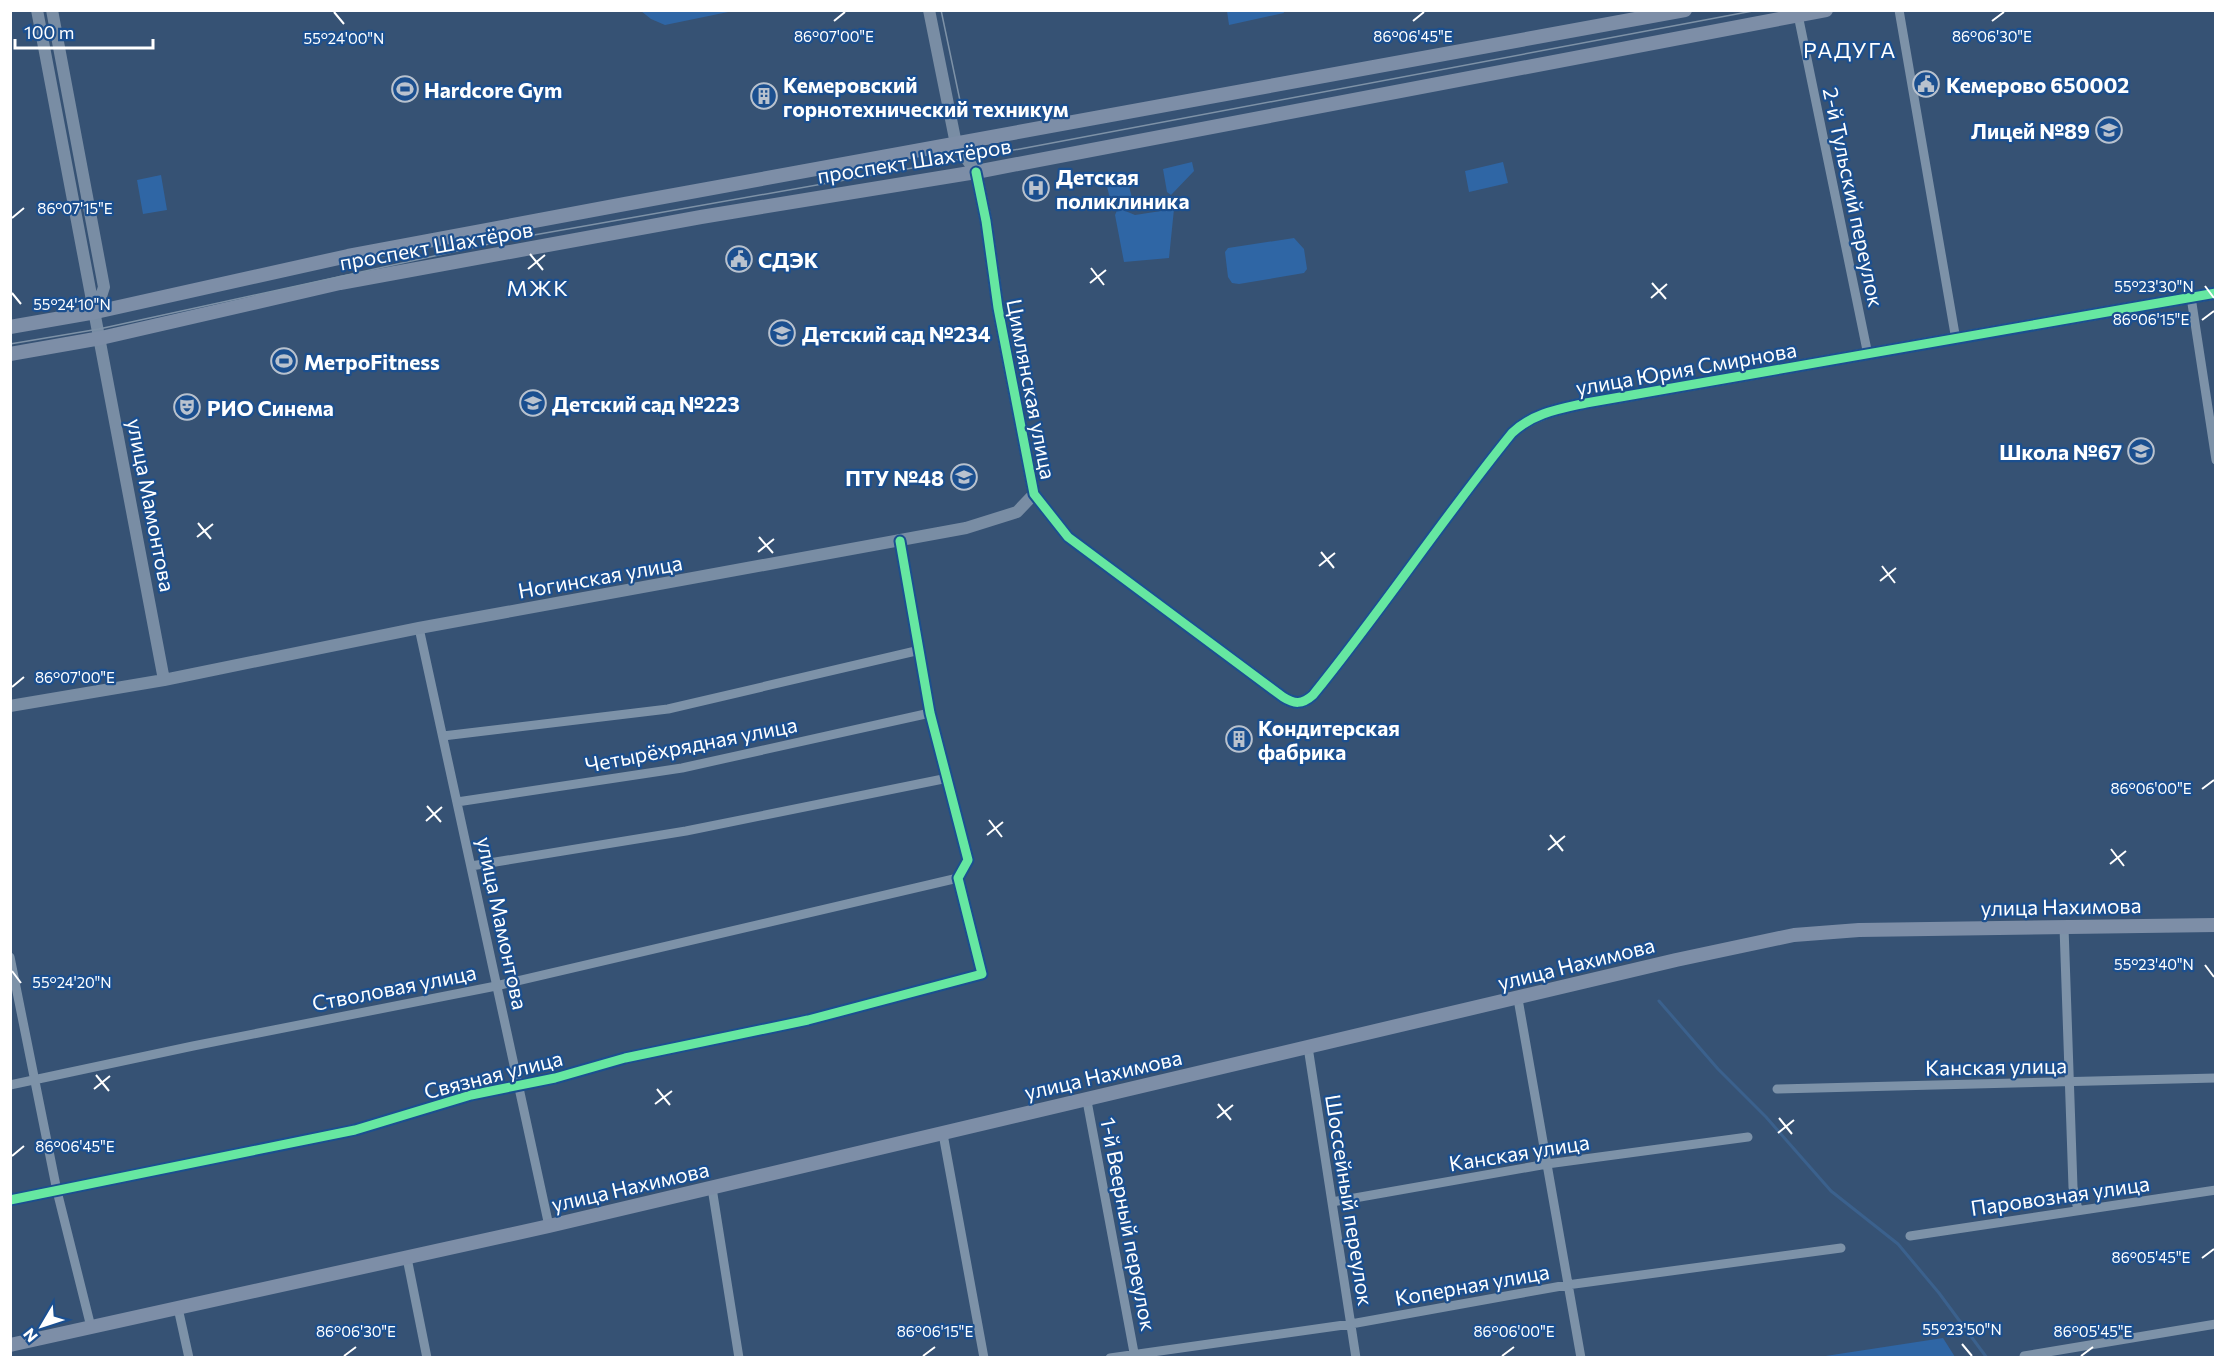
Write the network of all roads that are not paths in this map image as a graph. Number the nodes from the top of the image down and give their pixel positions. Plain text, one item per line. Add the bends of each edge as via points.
1 (37, 10) edge
2 (52, 10) edge
3 (929, 10) edge
4 (1685, 10) edge
5 (1826, 10) edge
6 (1899, 10) edge
7 (1798, 13) edge
8 (956, 144) junction
9 (976, 172) junction
10 (2216, 293) edge
11 (2191, 297) junction
12 (96, 312) junction
13 (10, 327) edge
14 (101, 338) junction
15 (1956, 340) junction
16 (10, 354) edge
17 (1868, 355) junction
18 (2216, 460) edge
19 (1034, 494) junction
20 (900, 541) junction
21 (419, 628) junction
22 (920, 650) junction
23 (164, 680) junction
24 (1296, 702) joint
25 (10, 706) edge
26 (930, 713) junction
27 (443, 736) junction
28 (948, 778) junction
29 (457, 802) junction
30 (471, 866) junction
31 (958, 878) junction
32 (2216, 925) edge
33 (2064, 927) junction
34 (10, 957) edge
35 (496, 986) junction
36 (1518, 999) junction
37 (1308, 1047) junction
38 (2216, 1078) edge
39 (34, 1080) junction
40 (2070, 1083) junction
41 (10, 1085) edge
42 (519, 1086) junction
43 (1777, 1089) dead end
44 (1087, 1101) junction
45 (943, 1134) junction
46 (1748, 1137) dead end
47 (1547, 1164) junction
48 (711, 1188) junction
49 (2216, 1190) edge
50 (57, 1191) junction
51 (10, 1200) edge
52 (1332, 1202) junction
53 (2078, 1210) junction
54 (549, 1226) junction
55 (1910, 1236) dead end
56 (1840, 1248) dead end
57 (407, 1258) junction
58 (1567, 1285) junction
59 (178, 1308) junction
60 (1351, 1324) junction
61 (2216, 1324) edge
62 (91, 1327) junction
63 (10, 1345) edge
64 (1135, 1356) edge
65 (2024, 1356) dead end
66 (189, 1358) edge
67 (427, 1358) edge
68 (739, 1358) edge
69 (984, 1358) edge
70 (1110, 1358) edge
71 (1356, 1358) edge
72 (1581, 1358) edge

1 - 12 street, улица Мамонтова
2 - 12 street via 104,287
3 - 8 street, Цимлянская улица
4 - 8 main road, проспект Шахтёров
5 - 7 main road, проспект Шахтёров
6 - 15 street
7 - 9 main road, проспект Шахтёров
7 - 17 street, 2-й Тульский переулок
8 - 9 street, Цимлянская улица
8 - 12 main road, проспект Шахтёров via 348,256
9 - 14 main road, проспект Шахтёров via 340,283
9 - 19 street, Цимлянская улица
10 - 11 street, улица Юрия Смирнова
11 - 15 street, улица Юрия Смирнова
11 - 18 street
12 - 13 main road, проспект Шахтёров
12 - 14 street, улица Мамонтова
14 - 16 main road, проспект Шахтёров
14 - 23 street, улица Мамонтова
15 - 17 street, улица Юрия Смирнова
17 - 24 street, улица Юрия Смирнова via 1586,403 1524,422 1497,452 1313,695
19 - 20 street, Ногинская улица via 1017,512 1005,518
19 - 24 street, Цимлянская улица via 1054,522 1086,552 1283,697
20 - 21 street, Ногинская улица
20 - 22 street
21 - 23 street, Ногинская улица
21 - 27 street, улица Мамонтова
22 - 26 street
22 - 27 street via 668,709
23 - 25 street, Ногинская улица
26 - 28 street
26 - 29 street, Четырёхрядная улица via 682,768
27 - 29 street, улица Мамонтова
28 - 30 street via 686,831
28 - 31 street via 968,860
29 - 30 street, улица Мамонтова
30 - 35 street, улица Мамонтова
31 - 35 street, Стволовая улица
31 - 42 street, Связная улица via 982,974 808,1020 625,1058
32 - 33 main road, улица Нахимова
33 - 36 main road, улица Нахимова via 1859,930 1794,935
33 - 40 street
34 - 39 street
35 - 39 street, Стволовая улица
35 - 42 street, улица Мамонтова
36 - 37 main road, улица Нахимова
36 - 47 street
37 - 44 main road, улица Нахимова
37 - 52 street, Шоссейный переулок
38 - 40 street, Канская улица
39 - 41 street, Стволовая улица
39 - 50 street
40 - 43 street, Канская улица
40 - 53 street via 2073,1188
42 - 50 street, Связная улица via 471,1095 355,1130
42 - 54 street, улица Мамонтова
44 - 45 main road, улица Нахимова
44 - 64 street, 1-й Веерный переулок
45 - 48 main road, улица Нахимова
45 - 69 street
46 - 47 street, Канская улица
47 - 52 street, Канская улица
47 - 58 street
48 - 54 main road, улица Нахимова
48 - 68 street
49 - 53 street, Паровозная улица
50 - 51 street, Связная улица
50 - 62 street
52 - 60 street, Шоссейный переулок
53 - 55 street, Паровозная улица
54 - 57 main road, улица Нахимова
56 - 58 street, Коперная улица
57 - 59 main road, улица Нахимова
57 - 67 street
58 - 60 street, Коперная улица
58 - 72 street
59 - 62 main road, улица Нахимова
59 - 66 street
60 - 64 street, Коперная улица
60 - 71 street, Шоссейный переулок
61 - 65 street
62 - 63 main road, улица Нахимова
64 - 70 street, Коперная улица

